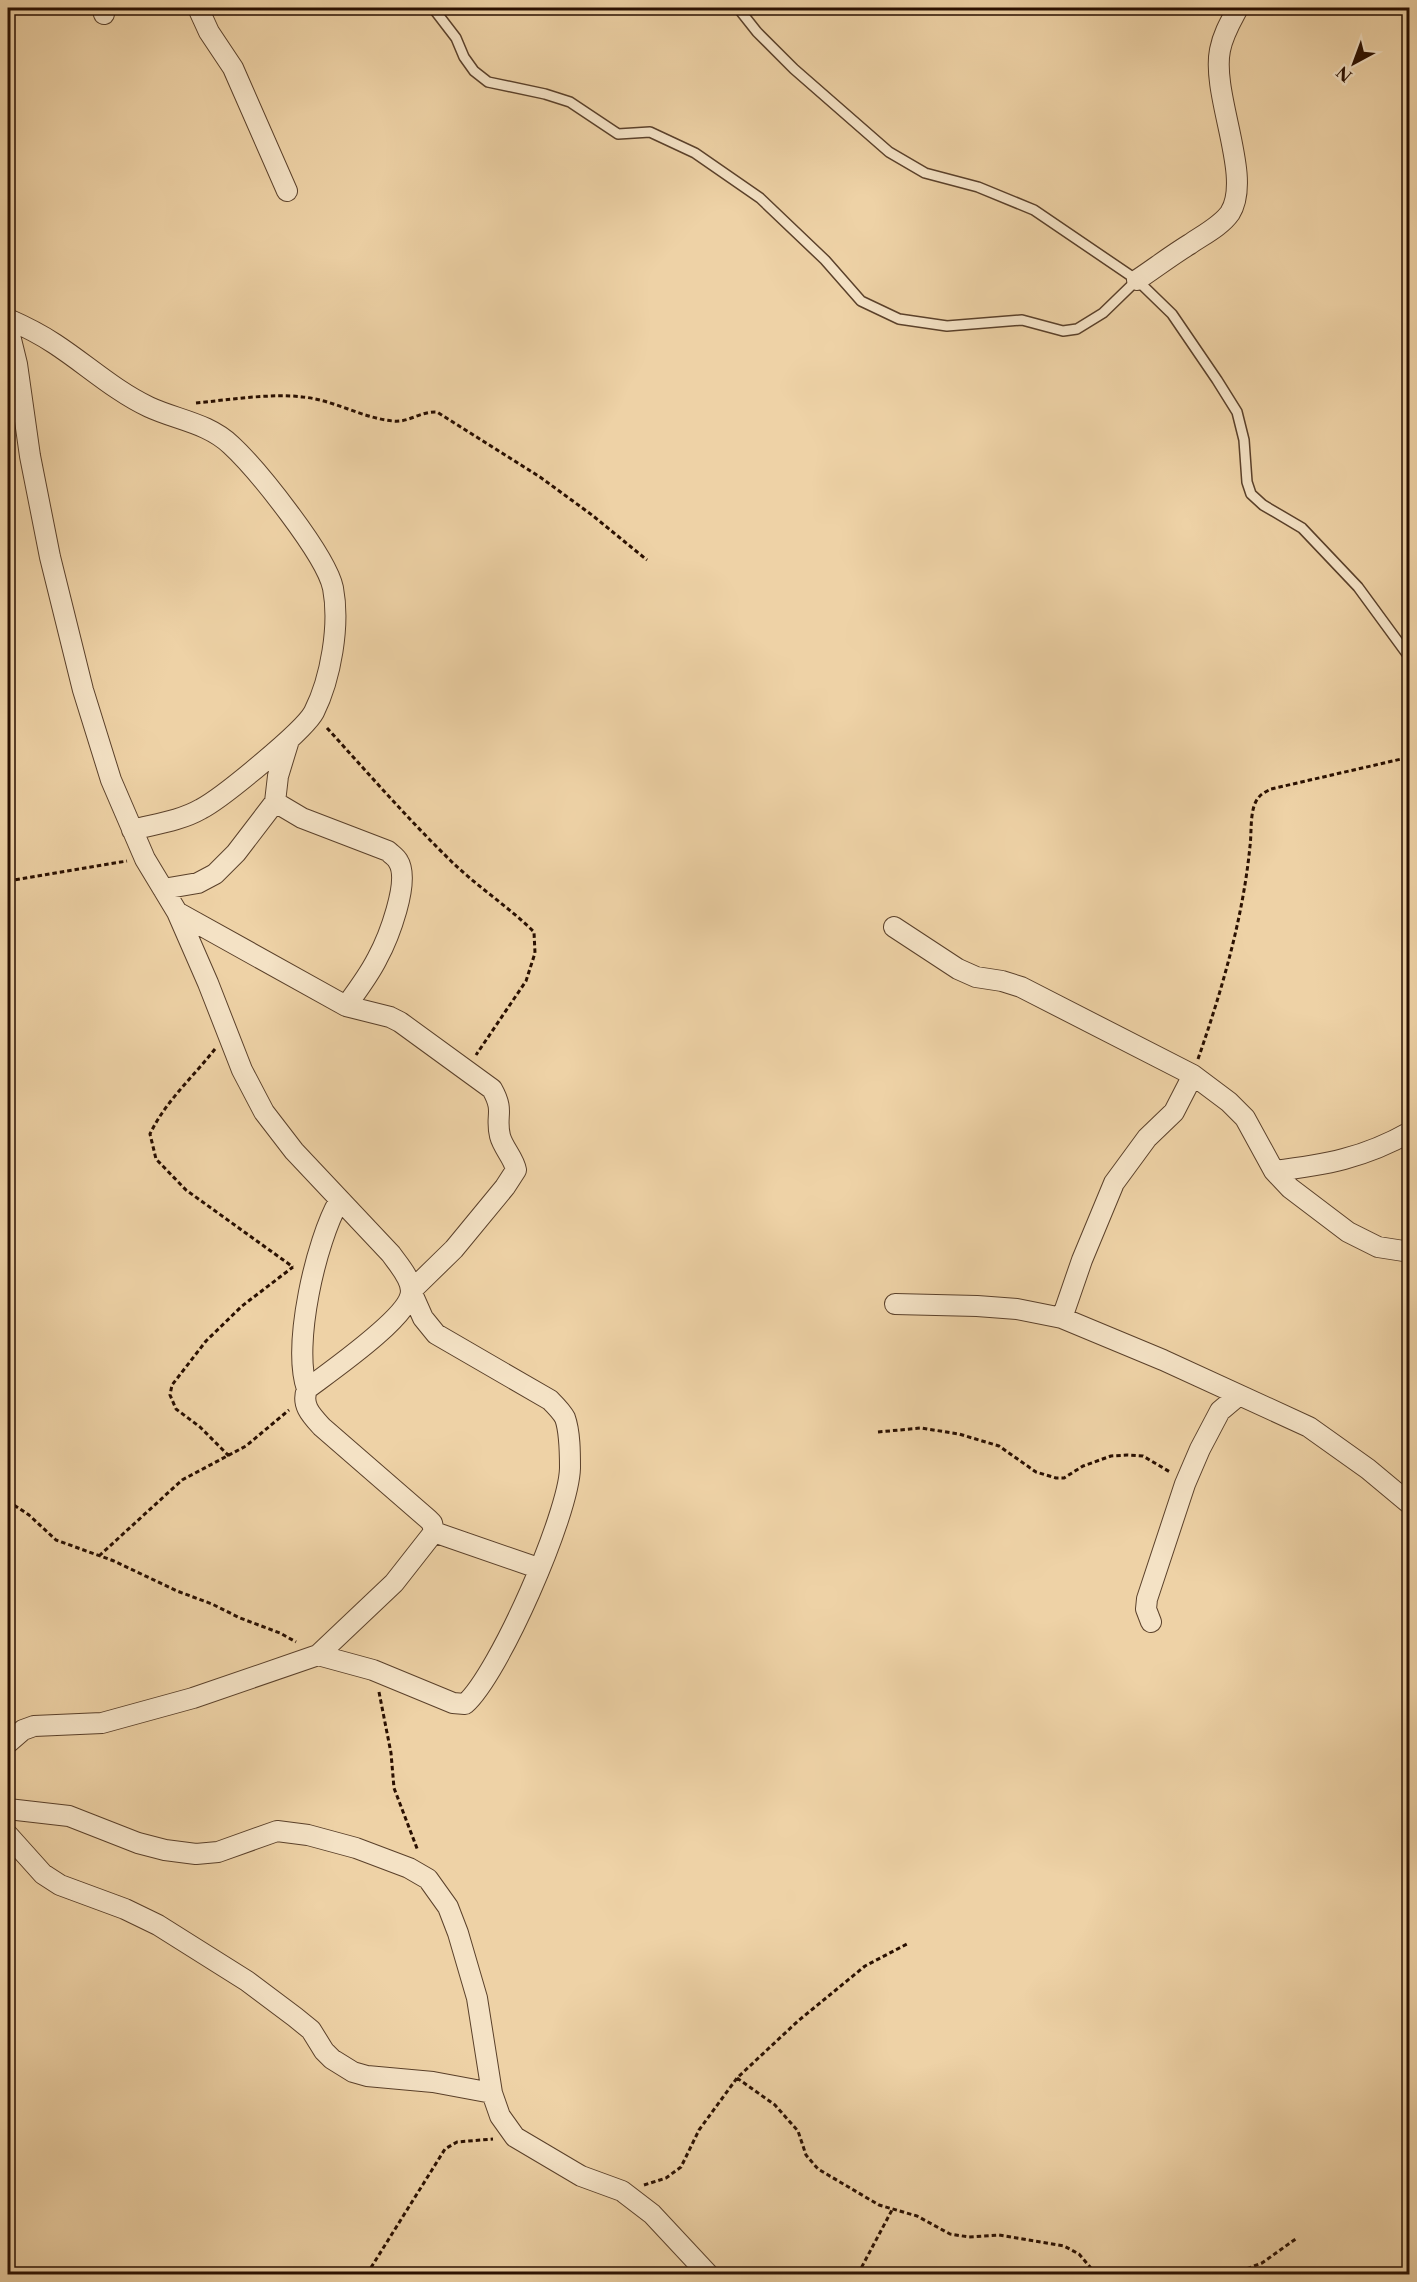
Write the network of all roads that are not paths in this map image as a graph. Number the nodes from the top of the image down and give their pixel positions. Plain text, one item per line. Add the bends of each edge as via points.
1 (198, 8) edge
2 (433, 8) edge
3 (738, 8) edge
4 (1238, 8) edge
5 (287, 191) dead end
6 (1137, 280) junction
7 (8, 319) edge
8 (8, 327) edge
9 (1410, 658) edge
10 (290, 738) junction
11 (275, 802) junction
12 (132, 830) junction
13 (163, 889) junction
14 (177, 912) junction
15 (894, 927) dead end
16 (346, 1006) junction
17 (1193, 1075) junction
18 (1410, 1132) edge
19 (1274, 1171) junction
20 (339, 1201) junction
21 (1410, 1252) edge
22 (411, 1291) junction
23 (895, 1304) dead end
24 (1062, 1318) junction
25 (306, 1393) junction
26 (1239, 1395) junction
27 (1410, 1504) edge
28 (434, 1532) junction
29 (538, 1568) junction
30 (1151, 1622) dead end
31 (318, 1655) junction
32 (8, 1743) edge
33 (8, 1809) edge
34 (8, 1835) edge
35 (492, 2093) junction
36 (708, 2274) edge

1 - 5 street via 233,68
2 - 6 lane via 474,71 488,82 570,102 618,134 650,132 695,153 759,198 825,260 861,301 899,319 947,326 1023,320 1063,331 1077,329 1103,313
3 - 6 lane via 794,69 889,152 925,173 978,187 1034,210
4 - 6 street via 1219,51 1220,85 1238,194 1230,213 1218,225
6 - 9 lane via 1172,314 1237,412 1251,494 1302,528 1359,587
7 - 10 street via 57,345 149,407 205,427 231,444 317,553 332,585 336,615 327,674 313,714
8 - 12 street via 52,568 83,690 111,780
10 - 11 street via 278,776
10 - 12 street via 201,809 182,818
11 - 13 street via 215,874 198,883
11 - 16 street via 302,819 388,851 399,861 401,891 391,926 377,959
12 - 13 street
13 - 14 street
14 - 16 street
14 - 20 street via 242,1070 264,1112
15 - 17 street via 958,969 1021,987
16 - 22 street via 400,1022 492,1089 500,1111 500,1135 516,1170 454,1249
17 - 19 street via 1245,1118
17 - 24 street via 1173,1112 1147,1138 1114,1183
18 - 19 street via 1345,1160
19 - 21 street via 1348,1232 1378,1247
20 - 22 street via 391,1254
20 - 25 street via 321,1242 302,1347
22 - 25 street via 407,1303 378,1334
22 - 29 street via 423,1318 436,1334 550,1400 564,1417 570,1469 565,1500
23 - 24 street via 1017,1309
24 - 26 street
25 - 28 street via 308,1412 321,1427 428,1519
26 - 27 street via 1310,1427
26 - 30 street via 1220,1411 1185,1484 1147,1599
28 - 29 street
28 - 31 street via 394,1583
29 - 31 street via 501,1654 476,1695 465,1704 453,1703 373,1670
31 - 32 street via 194,1698 102,1723 34,1726
33 - 35 street via 69,1815 138,1843 196,1854 218,1852 277,1831 308,1835 366,1852 428,1879 448,1907 459,1933 477,1998
34 - 35 street via 43,1874 158,1925 247,1981 295,2017 332,2059 353,2072
35 - 36 street via 500,2116 523,2142 581,2176 622,2191 652,2214

